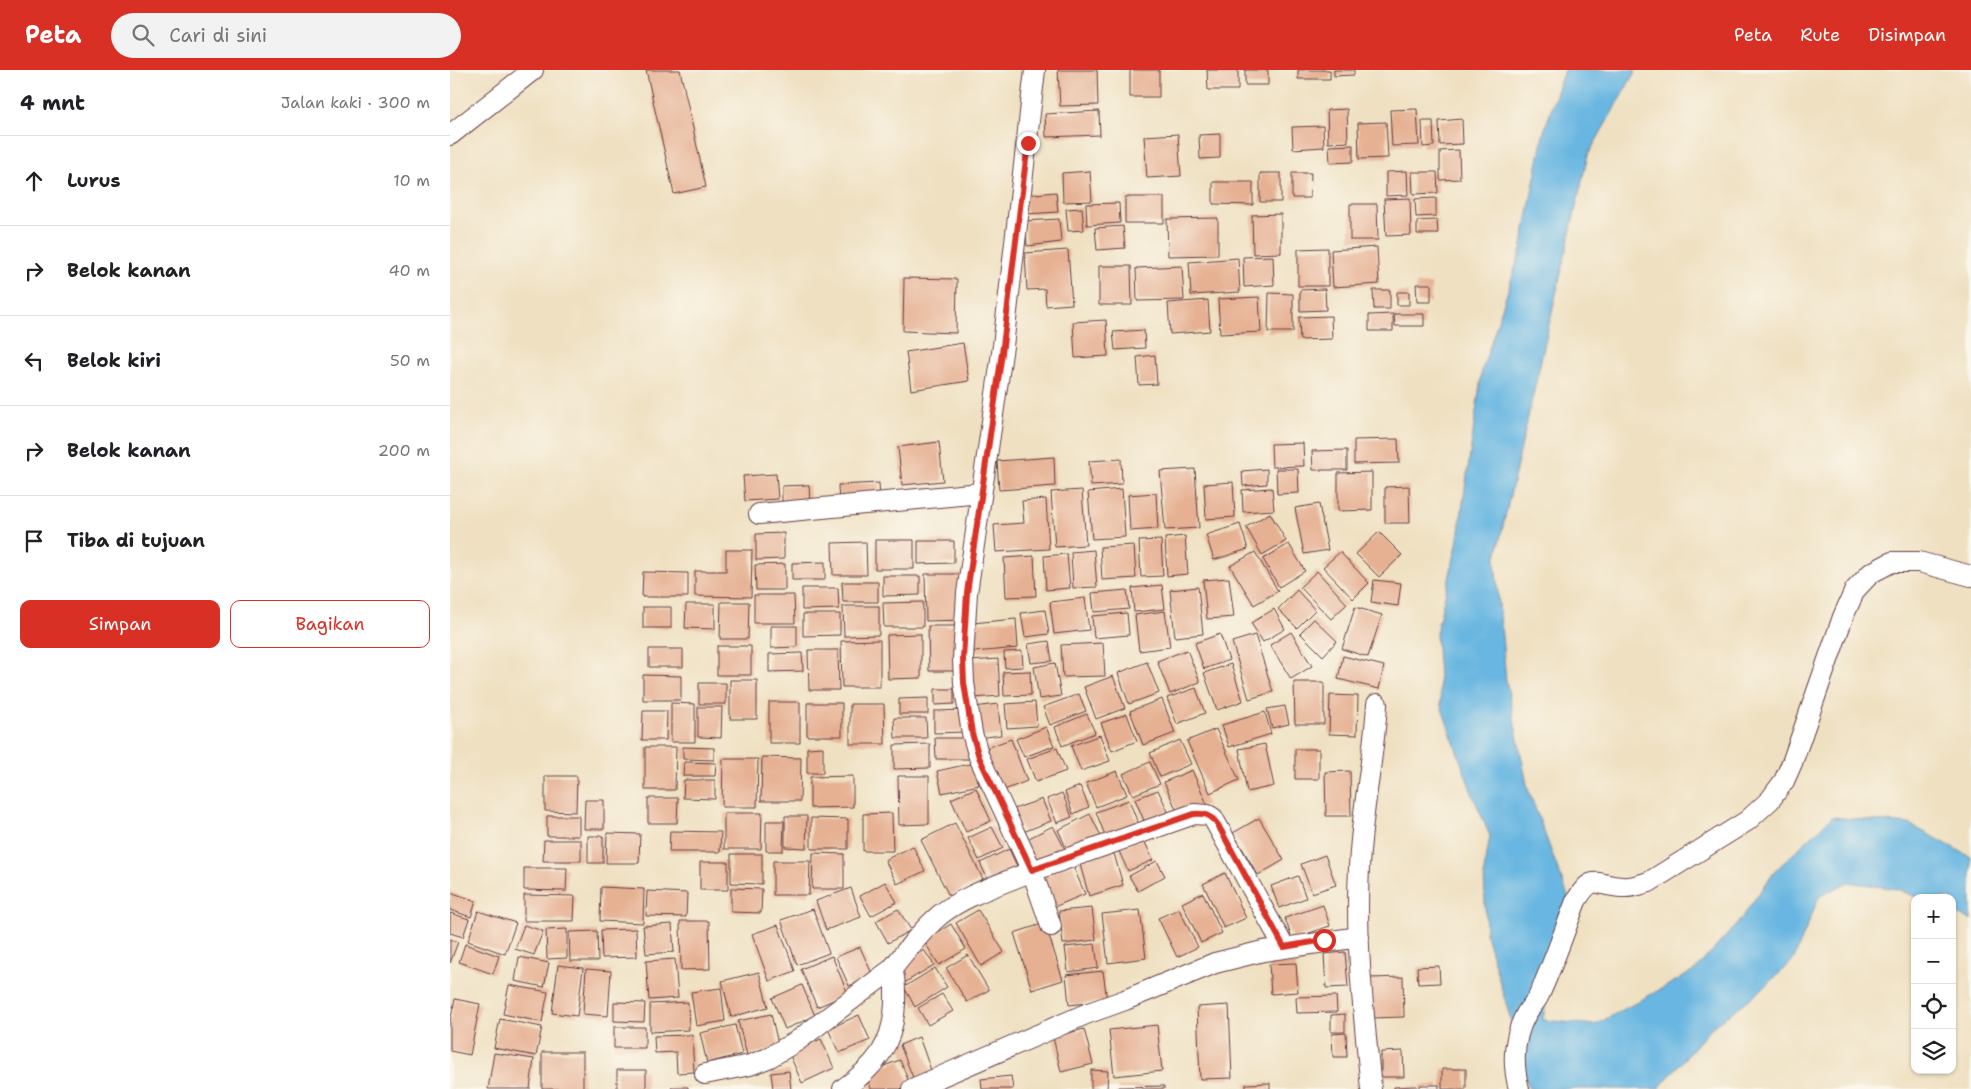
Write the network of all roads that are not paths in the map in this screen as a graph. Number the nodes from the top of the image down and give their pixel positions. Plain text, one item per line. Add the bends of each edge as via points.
1 (533, 70) edge
2 (1035, 70) edge
3 (450, 135) edge
4 (981, 493) junction
5 (759, 514) dead end
6 (1971, 576) edge
7 (1377, 704) dead end
8 (1032, 870) junction
9 (1052, 926) dead end
10 (1359, 937) junction
11 (1284, 947) junction
12 (892, 969) junction
13 (704, 1074) dead end
14 (852, 1086) edge
15 (912, 1089) edge
16 (1371, 1089) edge
17 (1519, 1089) edge

1 - 3 street
2 - 4 street via 1003,346
4 - 5 street
4 - 8 street via 967,593 964,683 979,757
6 - 17 street via 1919,562 1892,562 1871,573 1855,590 1792,763 1770,800 1747,821 1650,882 1620,888 1593,883 1585,887 1576,901 1538,996 1517,1035 1514,1056
7 - 10 street via 1359,867
8 - 9 street
8 - 11 street via 1194,814 1208,815 1218,825
8 - 12 street via 977,894 942,914 917,937
10 - 11 street
10 - 16 street
11 - 15 street via 1215,963 1059,1025
12 - 13 street via 797,1041 768,1058
12 - 14 street via 894,1014 888,1041 874,1064

